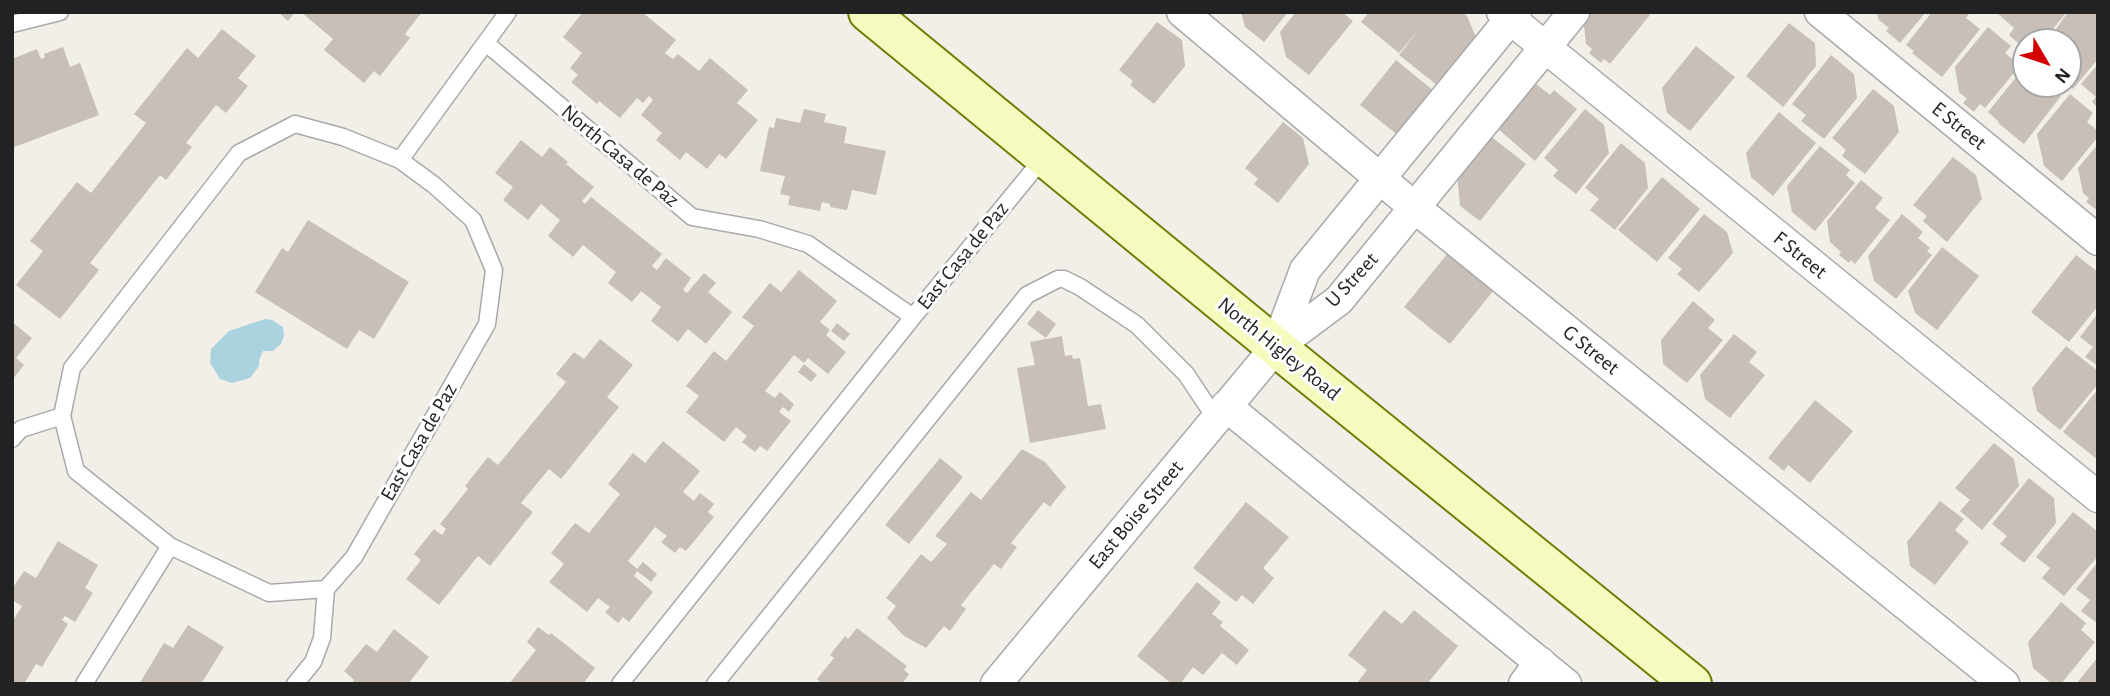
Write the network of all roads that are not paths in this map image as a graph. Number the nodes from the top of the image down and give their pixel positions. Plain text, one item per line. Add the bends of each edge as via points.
1 (60, 12) edge
2 (868, 12) edge
3 (1182, 12) edge
4 (1574, 12) edge
5 (1820, 12) edge
6 (504, 14) edge
7 (1509, 14) edge
8 (12, 24) edge
9 (487, 44) junction
10 (1545, 47) junction
11 (1044, 157) junction
12 (400, 160) junction
13 (1380, 179) junction
14 (1414, 207) junction
15 (2098, 240) edge
16 (913, 317) junction
17 (1276, 347) junction
18 (1221, 413) junction
19 (62, 416) junction
20 (12, 439) edge
21 (2098, 497) edge
22 (170, 546) junction
23 (326, 589) junction
24 (1532, 673) edge
25 (83, 684) edge
26 (295, 684) edge
27 (620, 684) edge
28 (715, 684) edge
29 (996, 684) edge
30 (1566, 684) edge
31 (1692, 684) edge
32 (2004, 684) edge

1 - 8 lane
2 - 11 main road, North Higley Road
3 - 13 street, G Street
4 - 10 street, U Street
5 - 15 street, E Street
6 - 9 lane
7 - 10 street, F Street
7 - 13 street, U Street
9 - 12 lane
9 - 16 lane, North Casa de Paz via 692,218 759,229 808,244
10 - 14 street, U Street
10 - 21 street, F Street
11 - 16 lane, East Casa de Paz
11 - 17 main road, North Higley Road
12 - 19 lane, East Casa de Paz via 343,136 295,124 239,153 72,368
12 - 23 lane, East Casa de Paz via 473,220 494,271 487,324 354,557
13 - 14 street, G Street
13 - 17 street, U Street via 1305,270
14 - 17 street, U Street via 1339,300
14 - 32 street, G Street
16 - 27 lane, East Casa de Paz
17 - 18 street, East Boise Street
17 - 31 main road, North Higley Road
18 - 24 street
18 - 28 lane via 1137,325 1080,286 1058,279 1027,295
18 - 29 street, East Boise Street
19 - 20 lane via 20,429
19 - 22 lane, East Casa de Paz via 76,471
22 - 23 lane, East Casa de Paz via 270,593
22 - 25 lane
23 - 26 lane via 322,638 313,662
24 - 30 street

